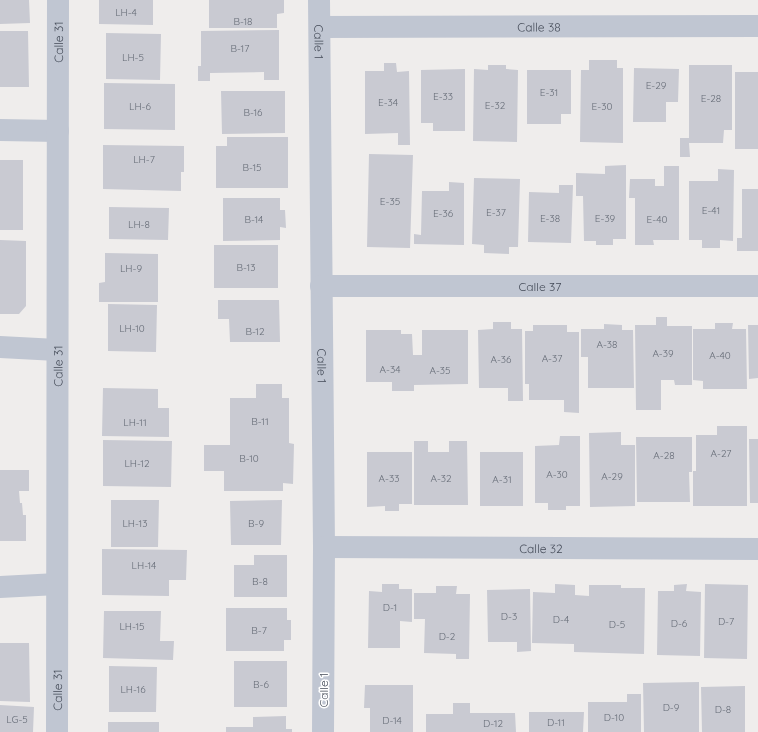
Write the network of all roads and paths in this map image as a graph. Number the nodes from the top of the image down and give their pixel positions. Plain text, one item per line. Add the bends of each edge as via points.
1 (58, 0) edge
2 (319, 0) edge
3 (758, 26) edge
4 (320, 27) junction
5 (0, 130) edge
6 (58, 131) junction
7 (321, 286) junction
8 (758, 286) edge
9 (0, 347) edge
10 (57, 350) junction
11 (324, 547) junction
12 (758, 549) edge
13 (57, 584) junction
14 (0, 587) edge
15 (57, 732) edge
16 (323, 732) edge

1 - 6 street, Calle 31
2 - 4 street, Calle 1
3 - 4 street, Calle 38
4 - 7 street, Calle 1
5 - 6 street
6 - 10 street, Calle 31
7 - 8 street, Calle 37
7 - 11 street, Calle 1
9 - 10 street
10 - 13 street, Calle 31
11 - 12 street, Calle 32
11 - 16 street, Calle 1
13 - 14 street
13 - 15 street, Calle 31

